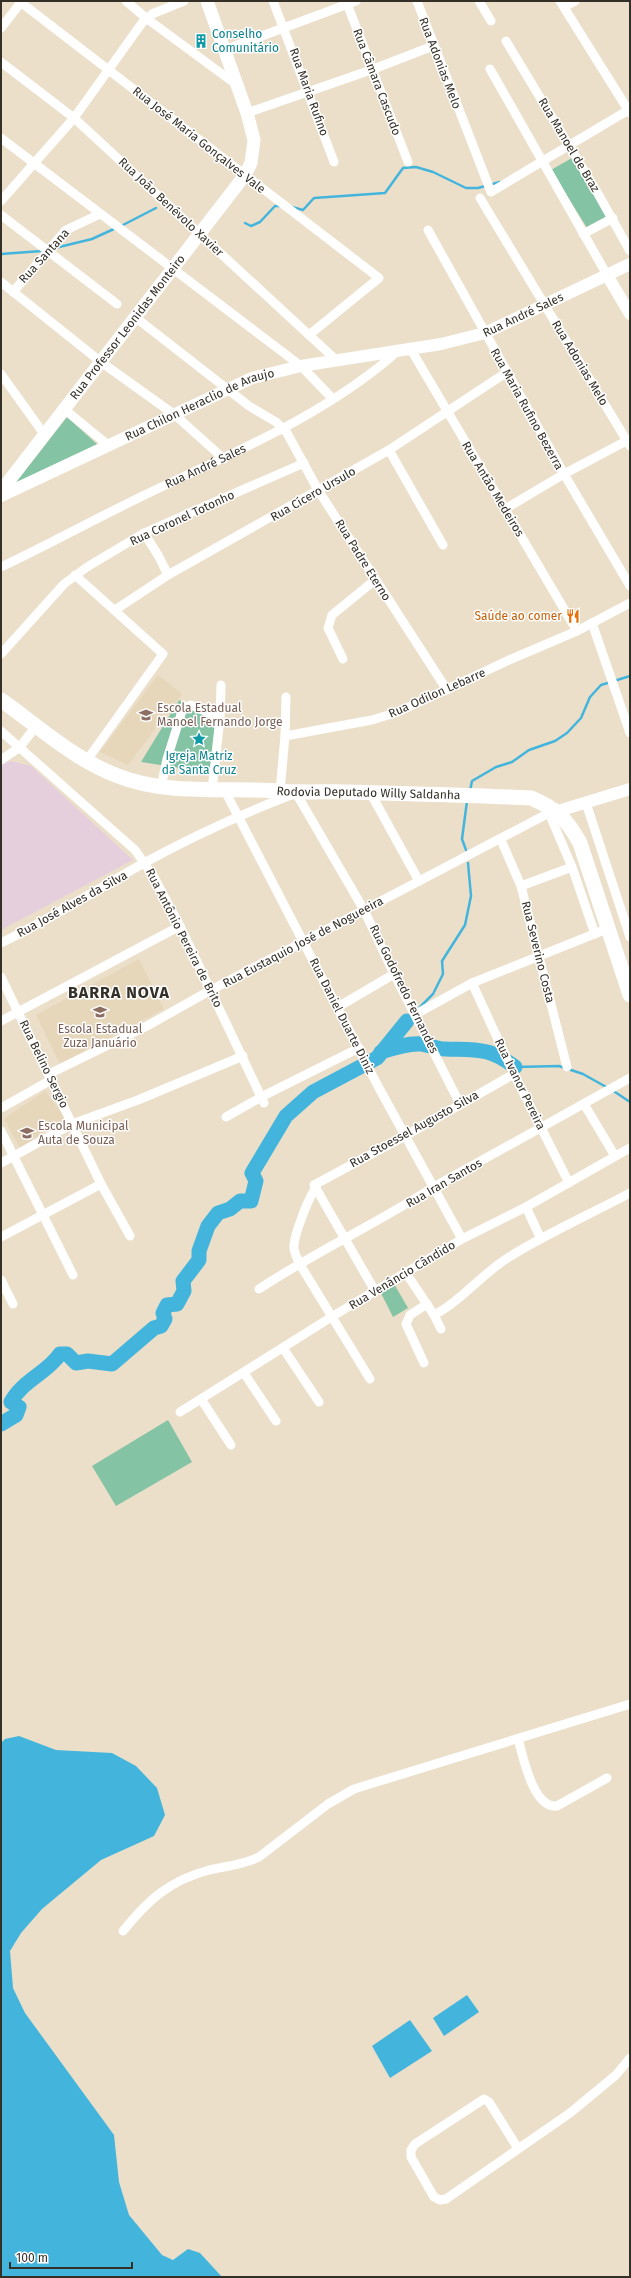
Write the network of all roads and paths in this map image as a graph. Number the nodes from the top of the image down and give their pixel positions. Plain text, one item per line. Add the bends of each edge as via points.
1 (126, 1) edge
2 (184, 1) edge
3 (207, 1) edge
4 (273, 1) edge
5 (417, 1) edge
6 (478, 1) edge
7 (576, 1) edge
8 (21, 2) edge
9 (350, 2) edge
10 (562, 4) edge
11 (146, 18) junction
12 (492, 21) dead end
13 (285, 27) junction
14 (1, 28) edge
15 (506, 41) dead end
16 (433, 46) junction
17 (224, 50) junction
18 (1, 62) edge
19 (108, 69) junction
20 (490, 69) dead end
21 (371, 70) junction
22 (237, 85) junction
23 (308, 91) junction
24 (629, 110) edge
25 (247, 113) junction
26 (74, 118) junction
27 (1, 138) edge
28 (568, 144) junction
29 (541, 161) junction
30 (334, 162) dead end
31 (408, 162) dead end
32 (35, 164) junction
33 (245, 175) junction
34 (480, 198) dead end
35 (1, 201) edge
36 (100, 214) junction
37 (1, 215) edge
38 (613, 218) junction
39 (428, 230) dead end
40 (198, 233) junction
41 (583, 234) junction
42 (48, 251) junction
43 (630, 251) edge
44 (630, 264) edge
45 (172, 269) junction
46 (607, 276) junction
47 (1, 282) edge
48 (13, 292) junction
49 (117, 304) dead end
50 (545, 306) junction
51 (630, 314) edge
52 (135, 317) junction
53 (485, 333) junction
54 (309, 335) junction
55 (405, 348) junction
56 (335, 359) junction
57 (101, 362) junction
58 (301, 366) junction
59 (507, 372) junction
60 (1, 374) edge
61 (227, 388) junction
62 (332, 398) junction
63 (64, 409) junction
64 (447, 412) junction
65 (175, 415) junction
66 (283, 428) junction
67 (44, 434) junction
68 (629, 442) edge
69 (108, 445) junction
70 (389, 450) junction
71 (224, 459) junction
72 (304, 463) junction
73 (564, 474) junction
74 (2, 488) edge
75 (318, 490) junction
76 (505, 509) junction
77 (144, 533) junction
78 (443, 545) dead end
79 (1, 567) edge
80 (75, 575) junction
81 (168, 575) junction
82 (375, 580) junction
83 (630, 586) edge
84 (630, 603) edge
85 (115, 610) junction
86 (592, 623) junction
87 (577, 630) junction
88 (1, 654) edge
89 (343, 659) dead end
90 (221, 685) dead end
91 (447, 690) junction
92 (286, 698) dead end
93 (1, 700) edge
94 (627, 715) edge
95 (220, 718) junction
96 (36, 726) junction
97 (1, 731) edge
98 (630, 733) edge
99 (285, 736) junction
100 (20, 747) junction
101 (1, 760) edge
102 (87, 760) junction
103 (161, 787) junction
104 (630, 788) edge
105 (218, 790) junction
106 (280, 791) junction
107 (296, 793) junction
108 (371, 794) junction
109 (586, 803) junction
110 (553, 812) junction
111 (239, 815) junction
112 (501, 840) junction
113 (146, 862) junction
114 (572, 868) junction
115 (419, 881) junction
116 (521, 886) junction
117 (364, 910) junction
118 (180, 926) junction
119 (609, 928) junction
120 (595, 934) junction
121 (630, 937) edge
122 (304, 942) junction
123 (1, 943) edge
124 (540, 956) junction
125 (394, 974) junction
126 (1, 978) edge
127 (472, 983) junction
128 (211, 990) junction
129 (630, 995) edge
130 (338, 1007) junction
131 (19, 1012) junction
132 (416, 1014) junction
133 (1, 1021) edge
134 (359, 1048) junction
135 (243, 1056) junction
136 (567, 1067) dead end
137 (514, 1074) junction
138 (50, 1077) junction
139 (630, 1078) edge
140 (263, 1100) junction
141 (460, 1104) junction
142 (584, 1104) junction
143 (1, 1108) edge
144 (226, 1117) dead end
145 (72, 1124) junction
146 (541, 1128) junction
147 (1, 1131) edge
148 (405, 1136) junction
149 (630, 1148) edge
150 (14, 1156) junction
151 (615, 1156) junction
152 (1, 1163) edge
153 (569, 1183) junction
154 (101, 1184) junction
155 (315, 1186) junction
156 (432, 1188) junction
157 (630, 1193) edge
158 (526, 1207) junction
159 (43, 1215) junction
160 (130, 1236) dead end
161 (1, 1237) edge
162 (343, 1238) junction
163 (462, 1239) junction
164 (541, 1239) junction
165 (299, 1263) junction
166 (406, 1273) junction
167 (73, 1275) dead end
168 (1, 1280) edge
169 (259, 1289) dead end
170 (375, 1291) junction
171 (13, 1304) dead end
172 (427, 1304) junction
173 (434, 1315) junction
174 (333, 1316) junction
175 (441, 1329) dead end
176 (283, 1348) junction
177 (424, 1363) dead end
178 (244, 1372) junction
179 (370, 1379) dead end
180 (201, 1399) junction
181 (319, 1402) dead end
182 (180, 1412) dead end
183 (276, 1421) dead end
184 (231, 1445) dead end
185 (630, 1704) edge
186 (518, 1739) junction
187 (607, 1778) dead end
188 (123, 1930) dead end
189 (630, 2058) edge
190 (517, 2147) junction

1 - 11 street
2 - 11 street
3 - 17 main road, Rua Professor Leonidas Monteiro
4 - 13 street, Rua Maria Rufino
5 - 16 street, Rua Adonias Melo
6 - 12 street
7 - 10 street
8 - 14 street
8 - 19 street, Rua José Maria Gonçalves Vale
9 - 13 street
9 - 21 street, Rua Câmara Cascudo
10 - 24 street
11 - 19 street
11 - 22 street
13 - 17 street
13 - 23 street, Rua Maria Rufino
15 - 28 street, Rua Manoel de Braz
16 - 21 street
16 - 29 street, Rua Adonias Melo via 491,192
17 - 22 main road, Rua Professor Leonidas Monteiro
18 - 26 street, Rua João Benévolo Xavier
19 - 26 street
19 - 33 street, Rua José Maria Gonçalves Vale
20 - 29 street
21 - 23 street
21 - 31 street, Rua Câmara Cascudo
22 - 25 main road, Rua Professor Leonidas Monteiro
23 - 25 street
23 - 30 street, Rua Maria Rufino
24 - 28 street
25 - 33 main road, Rua Professor Leonidas Monteiro via 254,140 251,163
26 - 32 street
26 - 40 street, Rua João Benévolo Xavier
27 - 32 street
28 - 29 street
28 - 38 street, Rua Manoel de Braz
29 - 41 street
32 - 35 street
32 - 36 street
33 - 40 main road, Rua Professor Leonidas Monteiro
33 - 54 street, Rua José Maria Gonçalves Vale via 379,278
34 - 50 street, Rua Adonias Melo
36 - 42 street, Rua Santana via 66,230
36 - 45 street
37 - 42 street
38 - 41 street
38 - 43 street, Rua Manoel de Braz
39 - 53 street, Rua Maria Rufino Bezerra
40 - 45 main road, Rua Professor Leonidas Monteiro
40 - 54 street, Rua João Benévolo Xavier
41 - 46 street
42 - 48 street, Rua Santana
42 - 49 street
44 - 46 street, Rua André Sales
45 - 52 main road, Rua Professor Leonidas Monteiro
45 - 58 street
46 - 50 street, Rua André Sales
46 - 51 street
47 - 48 street
48 - 57 street
50 - 53 street, Rua André Sales
50 - 68 street, Rua Adonias Melo
52 - 57 main road, Rua Professor Leonidas Monteiro
52 - 61 street
53 - 55 street, Rua André Sales via 441,344
53 - 59 street, Rua Maria Rufino Bezerra
54 - 56 street, Rua João Benévolo Xavier
55 - 56 street, Rua Chilon Heraclio de Araujo
55 - 62 street, Rua André Sales via 371,374
55 - 64 street, Rua Antão Medeiros
56 - 58 street, Rua Chilon Heraclio de Araujo
57 - 63 main road, Rua Professor Leonidas Monteiro
57 - 65 street
58 - 61 street, Rua Chilon Heraclio de Araujo via 252,378
58 - 62 street
59 - 64 street, Rua Cícero Ursulo
59 - 73 street, Rua Maria Rufino Bezerra
60 - 67 street
61 - 65 street, Rua Chilon Heraclio de Araujo
61 - 66 street
62 - 66 street, Rua André Sales
63 - 67 main road, Rua Professor Leonidas Monteiro
63 - 69 street
64 - 70 street, Rua Cícero Ursulo
64 - 76 street, Rua Antão Medeiros
65 - 69 street, Rua Chilon Heraclio de Araujo
65 - 71 street
66 - 71 street, Rua André Sales
66 - 72 street, Rua Padre Eterno
67 - 74 main road, Rua Professor Leonidas Monteiro
68 - 73 street
69 - 74 street, Rua Chilon Heraclio de Araujo
70 - 75 street, Rua Cícero Ursulo
70 - 78 street
71 - 79 street, Rua André Sales via 153,491
72 - 75 street, Rua Padre Eterno
72 - 77 street, Rua Coronel Totonho
73 - 76 street
73 - 83 street, Rua Maria Rufino Bezerra
75 - 81 street, Rua Cícero Ursulo
75 - 82 street, Rua Padre Eterno
76 - 87 street, Rua Antão Medeiros
77 - 80 street, Rua Coronel Totonho
77 - 81 street
80 - 85 street
80 - 88 street, Rua Coronel Totonho
81 - 85 street, Rua Cícero Ursulo
82 - 89 street via 332,615 328,623
82 - 91 street, Rua Padre Eterno
84 - 86 street, Rua Odilon Lebarre
85 - 102 street via 163,654
86 - 87 street, Rua Odilon Lebarre
86 - 94 street
87 - 91 street, Rua Odilon Lebarre
90 - 95 street
91 - 99 street, Rua Odilon Lebarre via 383,717
92 - 99 street
93 - 96 main road, Rodovia Deputado Willy Saldanha
94 - 98 street
95 - 103 street via 191,705 183,708
95 - 105 street
96 - 100 street
96 - 102 main road, Rodovia Deputado Willy Saldanha
97 - 100 street, Rua Antônio Pereira de Brito
99 - 106 street
100 - 101 street
100 - 113 street, Rua Antônio Pereira de Brito
102 - 103 main road, Rodovia Deputado Willy Saldanha via 118,776
103 - 105 main road, Rodovia Deputado Willy Saldanha
104 - 109 street
105 - 106 main road, Rodovia Deputado Willy Saldanha
105 - 111 street, Rua Daniel Duarte Diniz
106 - 107 main road, Rodovia Deputado Willy Saldanha
107 - 108 main road, Rodovia Deputado Willy Saldanha
107 - 111 street, Rua José Alves da Silva
107 - 117 street, Rua Godofredo Fernandes
108 - 110 main road, Rodovia Deputado Willy Saldanha via 531,798
108 - 115 street
109 - 110 street
109 - 121 street
110 - 112 street, Rua Eustaquio José de Nogueeira
110 - 114 street
110 - 119 main road, Rodovia Deputado Willy Saldanha via 569,823 580,843
111 - 113 street, Rua José Alves da Silva
111 - 122 street, Rua Daniel Duarte Diniz
112 - 115 street, Rua Eustaquio José de Nogueeira
112 - 116 street, Rua Severino Costa
113 - 118 street, Rua Antônio Pereira de Brito
113 - 123 street, Rua José Alves da Silva via 29,930
114 - 116 street
114 - 120 street
115 - 117 street, Rua Eustaquio José de Nogueeira
116 - 124 street, Rua Severino Costa
117 - 122 street, Rua Eustaquio José de Nogueeira
117 - 125 street, Rua Godofredo Fernandes
118 - 128 street, Rua Antônio Pereira de Brito
118 - 131 street
119 - 120 street
119 - 129 main road, Rodovia Deputado Willy Saldanha
120 - 124 street
122 - 128 street, Rua Eustaquio José de Nogueeira
122 - 130 street, Rua Daniel Duarte Diniz
124 - 127 street
124 - 136 street, Rua Severino Costa
125 - 130 street
125 - 132 street, Rua Godofredo Fernandes
126 - 131 street, Rua Belino Sergio
127 - 132 street
127 - 137 street, Rua Ivanor Pereira
128 - 135 street, Rua Antônio Pereira de Brito
128 - 138 street, Rua Eustaquio José de Nogueeira
130 - 134 street, Rua Daniel Duarte Diniz
131 - 133 street
131 - 138 street, Rua Belino Sergio
132 - 141 street, Rua Godofredo Fernandes
134 - 140 street
134 - 148 street, Rua Daniel Duarte Diniz
135 - 140 street, Rua Antônio Pereira de Brito
135 - 145 street via 138,1100
137 - 141 street, Rua Stoessel Augusto Silva
137 - 146 street, Rua Ivanor Pereira
138 - 143 street, Rua Eustaquio José de Nogueeira
138 - 145 street, Rua Belino Sergio
139 - 142 street, Rua Iran Santos
140 - 144 street
141 - 148 street, Rua Stoessel Augusto Silva
142 - 146 street, Rua Iran Santos
142 - 151 street
145 - 150 street
145 - 154 street, Rua Belino Sergio
146 - 153 street, Rua Ivanor Pereira
146 - 156 street, Rua Iran Santos
147 - 150 street
148 - 155 street, Rua Stoessel Augusto Silva
148 - 156 street, Rua Daniel Duarte Diniz
149 - 151 street, Rua Venâncio Cândido
150 - 152 street
150 - 159 street
151 - 153 street, Rua Venâncio Cândido
153 - 158 street, Rua Venâncio Cândido
154 - 159 street
154 - 160 street, Rua Belino Sergio
155 - 162 street
155 - 165 street via 295,1238 294,1252
156 - 162 street, Rua Iran Santos via 406,1205
156 - 163 street, Rua Daniel Duarte Diniz
157 - 164 street
158 - 163 street, Rua Venâncio Cândido
158 - 164 street
159 - 161 street
159 - 167 street
162 - 165 street, Rua Iran Santos
162 - 170 street
163 - 166 street, Rua Venâncio Cândido
164 - 173 street via 494,1267 458,1300
165 - 169 street, Rua Iran Santos
165 - 174 street
166 - 170 street, Rua Venâncio Cândido
166 - 172 street
168 - 171 street
170 - 174 street, Rua Venâncio Cândido
172 - 173 street
172 - 177 street via 410,1315 407,1322 408,1330
173 - 175 street
174 - 176 street, Rua Venâncio Cândido
174 - 179 street
176 - 178 street, Rua Venâncio Cândido
176 - 181 street
178 - 180 street, Rua Venâncio Cândido
178 - 183 street
180 - 182 street, Rua Venâncio Cândido
180 - 184 street
185 - 186 street
186 - 187 street via 536,1792 543,1802 550,1806 557,1806
186 - 188 street via 354,1788 328,1804 259,1857 247,1863 195,1874 159,1892 140,1909
189 - 190 street via 616,2075 570,2113
190 - 190 street via 443,2200 434,2197 411,2157 411,2150 415,2144 484,2099 489,2102

